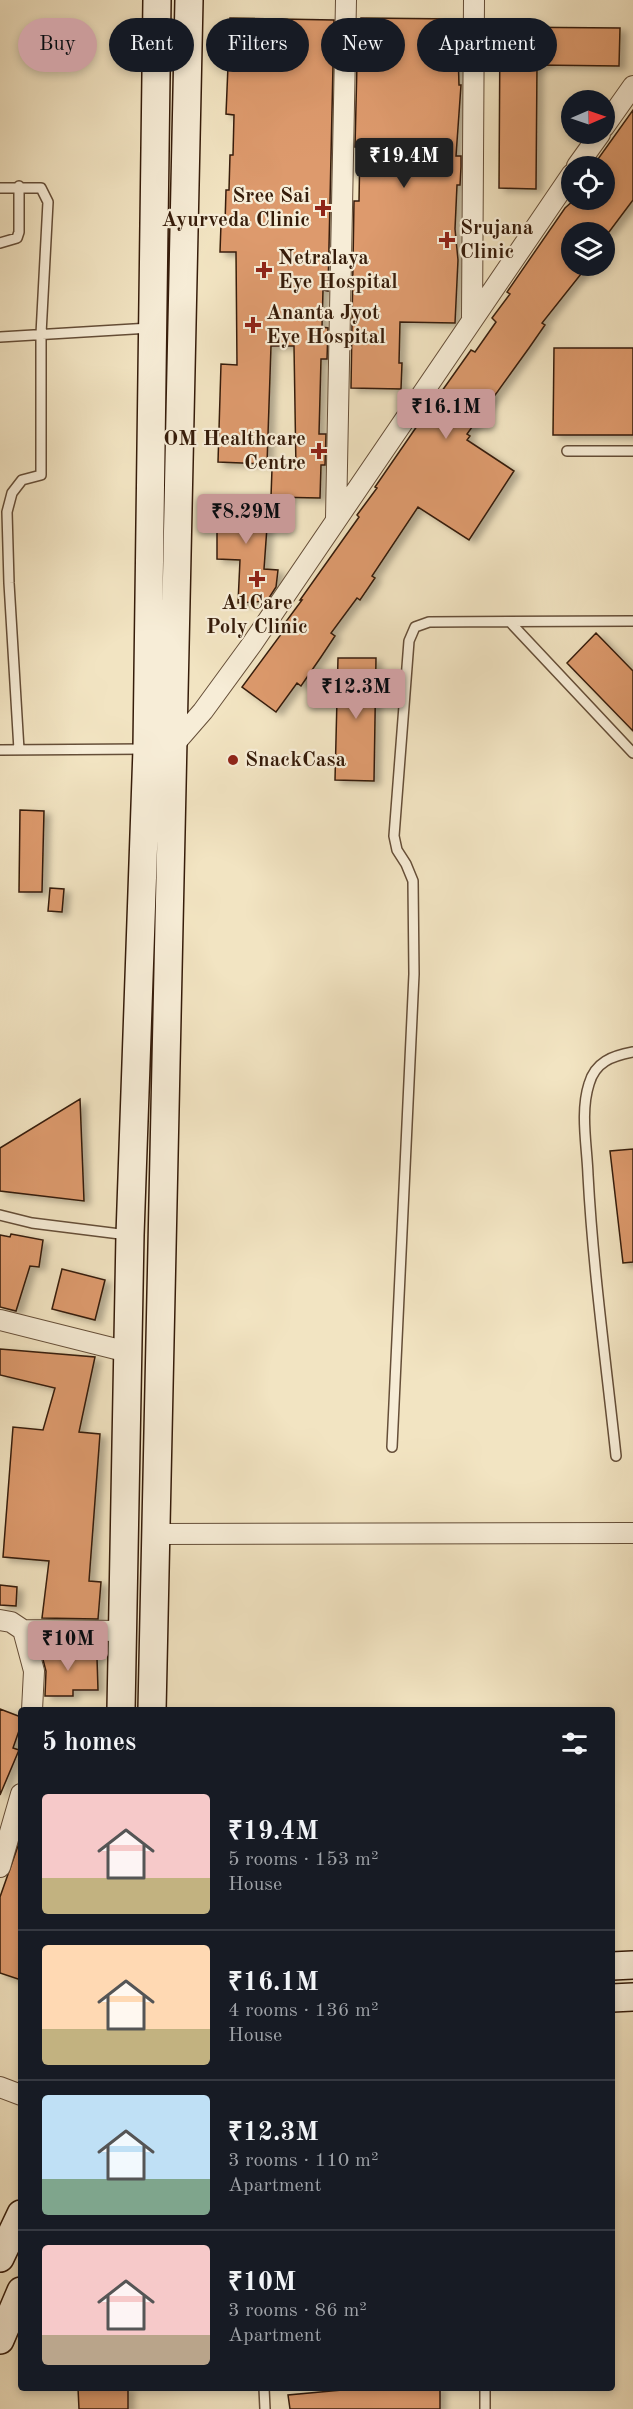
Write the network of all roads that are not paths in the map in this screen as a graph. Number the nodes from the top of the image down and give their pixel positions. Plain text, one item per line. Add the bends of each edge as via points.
1 (157, 0) edge
2 (189, 0) edge
3 (346, 0) edge
4 (474, 0) edge
5 (633, 86) edge
6 (615, 111) edge
7 (19, 186) junction
8 (0, 188) edge
9 (561, 190) edge
10 (0, 243) edge
11 (472, 317) junction
12 (151, 328) junction
13 (41, 334) junction
14 (0, 337) edge
15 (567, 451) dead end
16 (633, 451) edge
17 (336, 518) junction
18 (633, 621) edge
19 (510, 622) junction
20 (159, 749) junction
21 (0, 750) edge
22 (20, 750) junction
23 (633, 753) edge
24 (633, 1052) edge
25 (0, 1215) edge
26 (130, 1235) junction
27 (0, 1320) edge
28 (128, 1352) junction
29 (392, 1448) dead end
30 (616, 1456) dead end
31 (633, 1533) edge
32 (157, 1534) junction
33 (0, 1620) edge
34 (23, 1630) junction
35 (122, 1631) junction
36 (32, 1707) edge
37 (121, 1707) edge
38 (152, 1707) edge
39 (18, 1804) edge
40 (0, 1867) edge
41 (633, 1965) edge
42 (615, 1966) edge
43 (633, 1997) edge
44 (615, 1998) edge
45 (0, 2087) edge
46 (18, 2094) edge
47 (18, 2220) edge
48 (0, 2258) edge
49 (18, 2299) edge
50 (0, 2340) edge
51 (264, 2391) edge
52 (485, 2391) edge
53 (265, 2409) edge
54 (485, 2409) edge

1 - 12 main road
2 - 20 main road
3 - 17 street
4 - 11 street
5 - 6 street
7 - 8 lane
7 - 10 lane via 19,232 17,238
7 - 13 lane via 41,188 48,202
9 - 11 street
11 - 17 street
12 - 13 lane
12 - 20 main road
13 - 14 lane
13 - 22 lane via 41,475 22,480 12,493 7,512
15 - 16 lane
17 - 20 street via 203,711
18 - 19 lane
19 - 23 lane
19 - 29 lane via 429,622 415,627 409,641 394,836 412,881 414,974
20 - 22 lane
20 - 26 main road
20 - 32 main road
21 - 22 lane
24 - 30 lane via 598,1064 589,1084 585,1115 592,1254
25 - 26 lane via 32,1223
26 - 28 main road
27 - 28 street
28 - 35 main road
31 - 32 street
32 - 38 main road
33 - 34 street
34 - 35 street
34 - 36 street via 34,1671
35 - 37 main road
39 - 40 street
41 - 42 main road
43 - 44 main road
45 - 46 street
47 - 48 main road
49 - 50 main road
51 - 53 lane
52 - 54 lane

